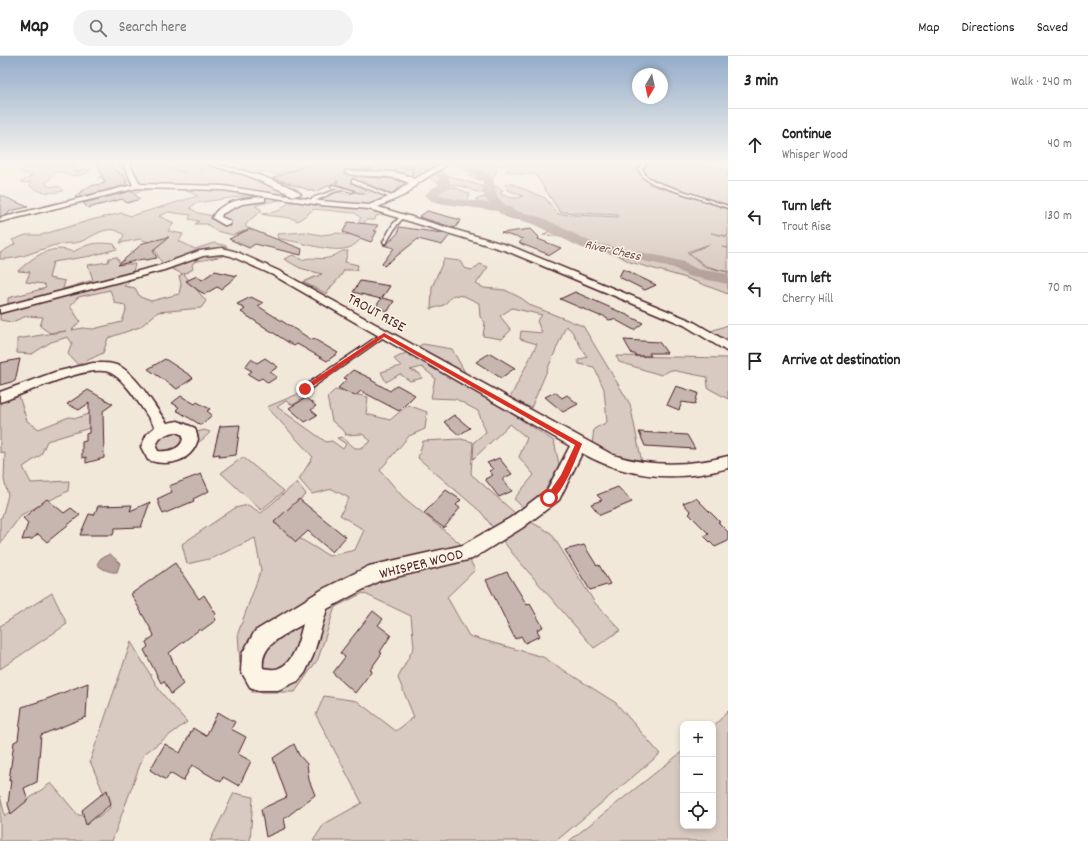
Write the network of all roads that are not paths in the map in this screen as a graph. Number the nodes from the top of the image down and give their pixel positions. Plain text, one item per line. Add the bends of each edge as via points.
1 (82, 200) edge
2 (252, 200) edge
3 (301, 200) edge
4 (307, 200) edge
5 (313, 200) edge
6 (390, 200) edge
7 (706, 200) edge
8 (310, 201) junction
9 (370, 207) junction
10 (728, 207) edge
11 (401, 218) junction
12 (0, 220) edge
13 (227, 223) dead end
14 (385, 242) dead end
15 (0, 310) edge
16 (384, 335) junction
17 (728, 348) edge
18 (305, 389) dead end
19 (0, 397) edge
20 (164, 429) dead end
21 (579, 444) junction
22 (728, 462) edge
23 (318, 604) dead end

1 - 12 street
2 - 13 street via 228,206 218,213 216,218
3 - 8 street
4 - 8 street
5 - 8 lane
6 - 9 street
7 - 10 lane
8 - 9 street
9 - 11 street
11 - 14 lane
11 - 17 street via 510,249 688,323
15 - 16 street, TROUT RISE via 161,268 202,253 222,251 276,273
16 - 18 lane
16 - 21 street, TROUT RISE
19 - 20 street via 86,367 105,365 115,369 128,382
21 - 22 street, TROUT RISE via 612,460 643,468 683,472
21 - 23 street, WHISPER WOOD via 553,495 516,523 466,553 376,572

